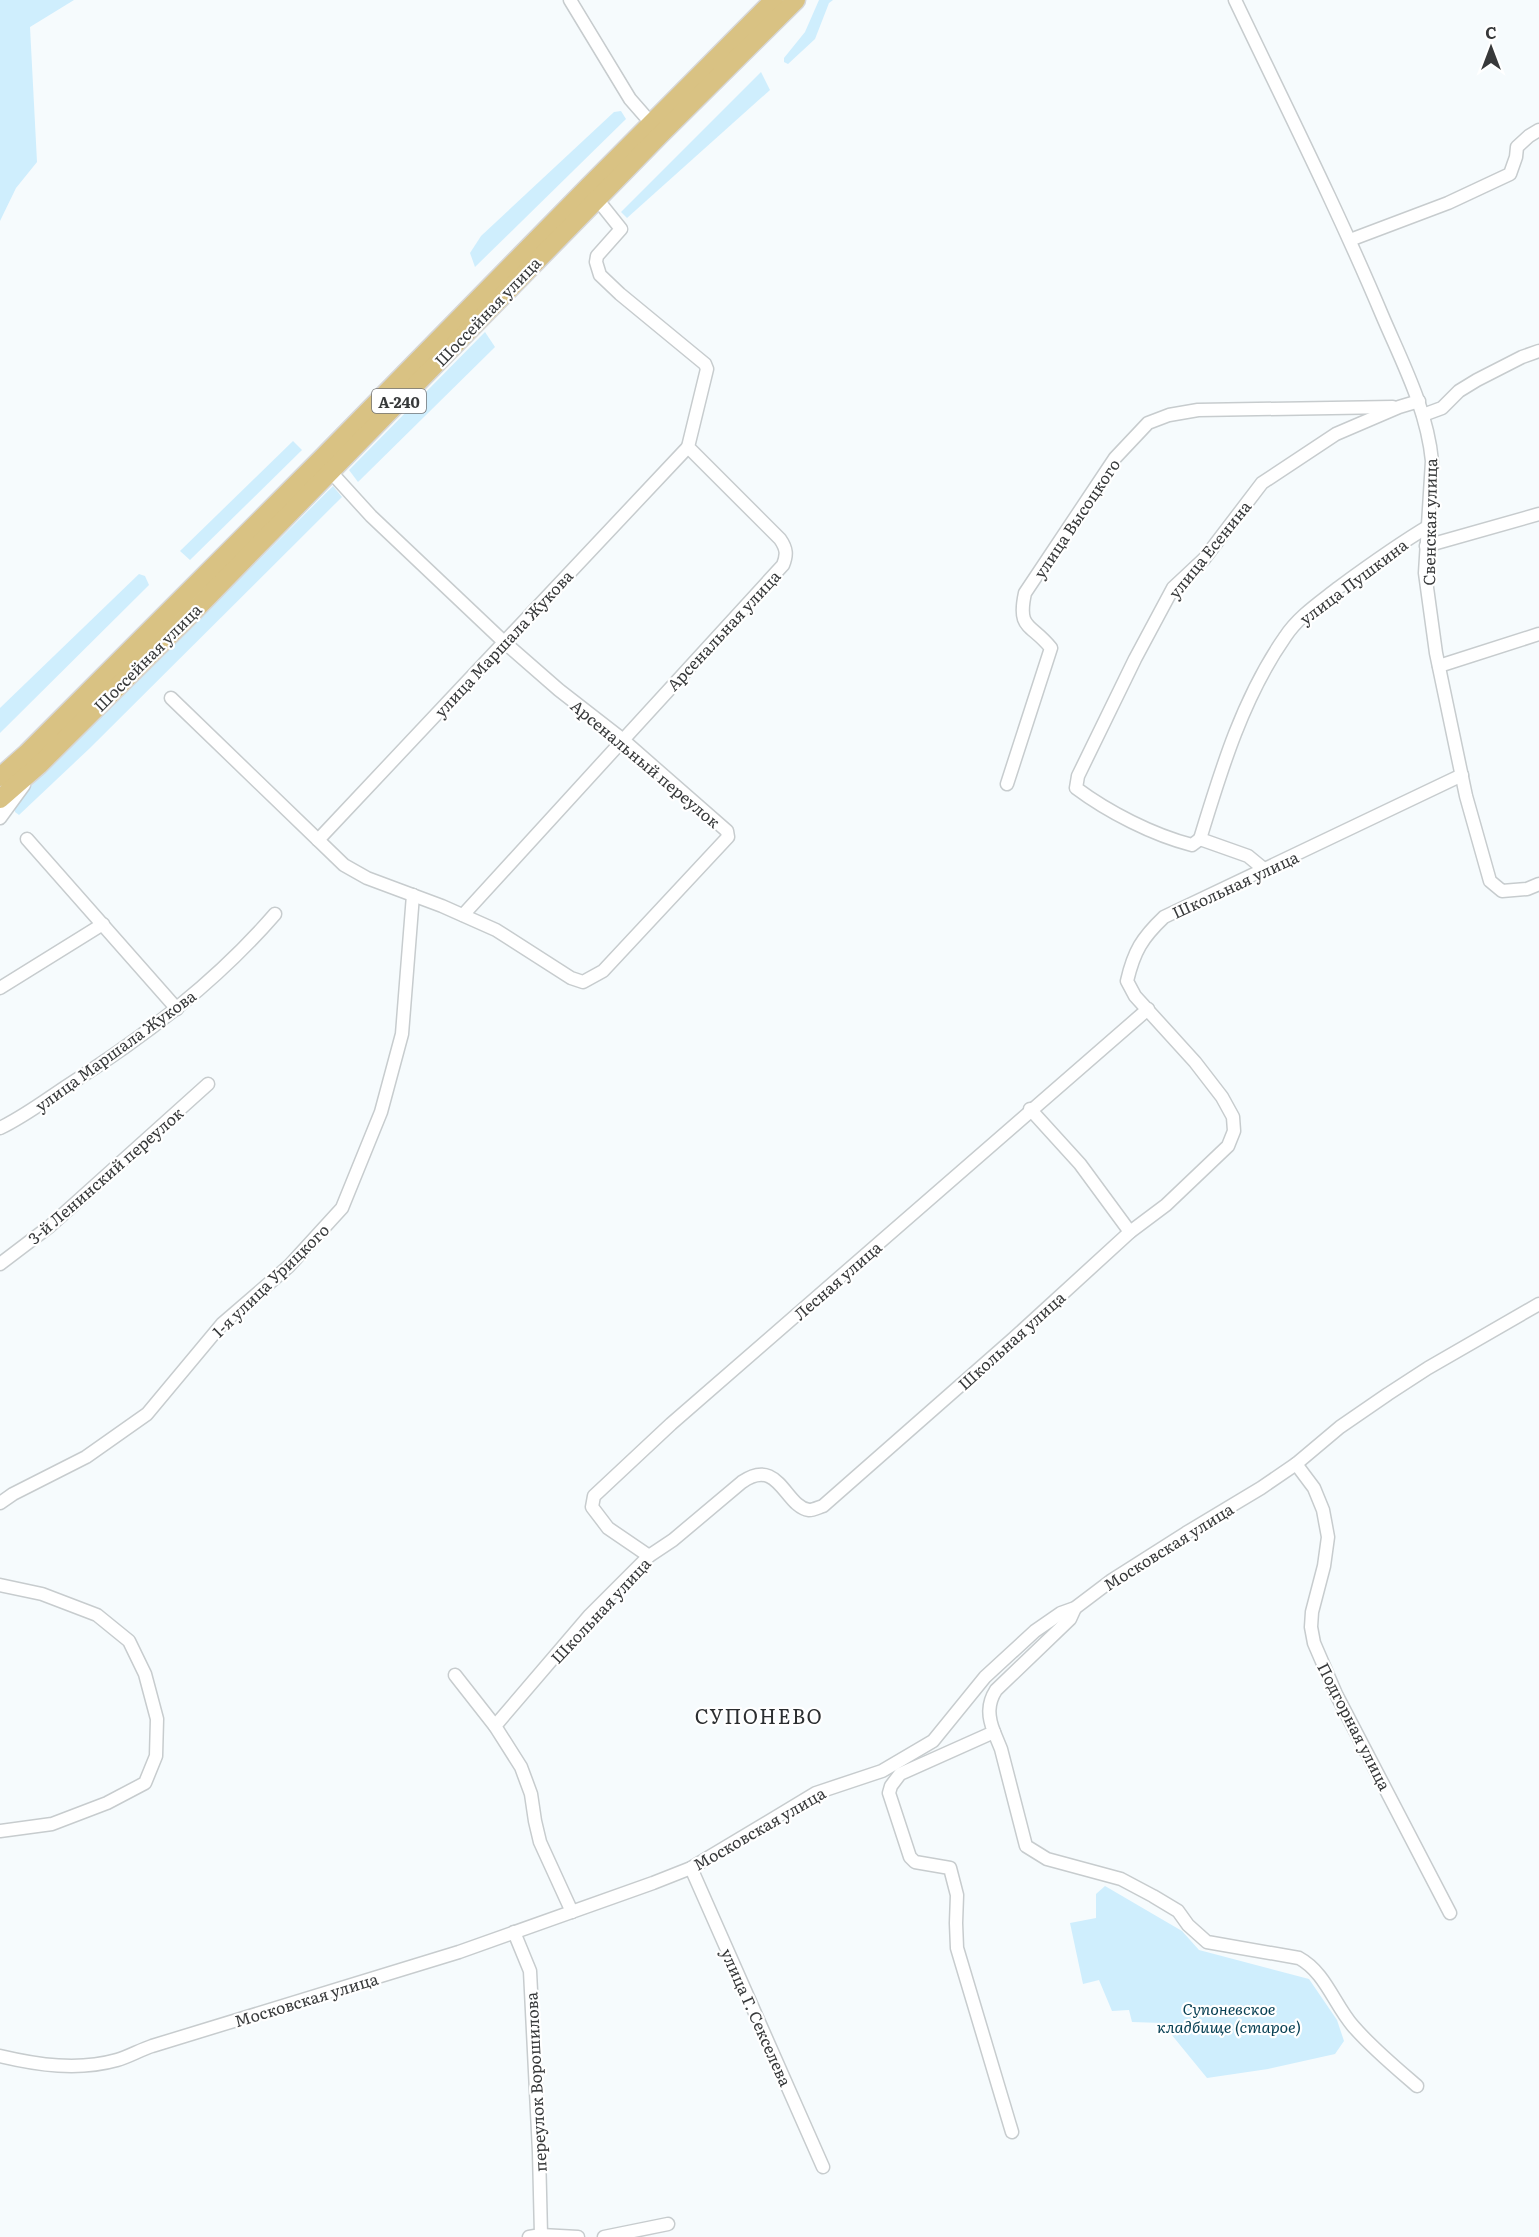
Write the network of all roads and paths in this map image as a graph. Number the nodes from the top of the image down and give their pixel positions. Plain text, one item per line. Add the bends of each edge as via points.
1 (570, 0) edge
2 (774, 0) edge
3 (796, 0) edge
4 (1235, 0) edge
5 (651, 123) junction
6 (1539, 130) edge
7 (597, 199) junction
8 (1350, 240) junction
9 (1539, 351) edge
10 (1419, 401) junction
11 (1400, 407) junction
12 (1423, 415) junction
13 (688, 447) junction
14 (330, 471) junction
15 (1539, 514) edge
16 (1429, 526) junction
17 (1426, 546) junction
18 (1539, 633) edge
19 (504, 642) junction
20 (1439, 666) junction
21 (171, 698) dead end
22 (622, 739) junction
23 (39, 765) junction
24 (1462, 775) junction
25 (0, 777) edge
26 (1007, 784) dead end
27 (0, 799) edge
28 (0, 818) edge
29 (27, 839) dead end
30 (1200, 839) junction
31 (318, 840) junction
32 (1264, 870) junction
33 (1539, 884) edge
34 (413, 895) junction
35 (275, 914) dead end
36 (463, 915) junction
37 (103, 924) junction
38 (0, 988) edge
39 (177, 1009) junction
40 (1148, 1009) junction
41 (208, 1084) dead end
42 (1030, 1109) junction
43 (0, 1128) edge
44 (1130, 1232) junction
45 (0, 1264) edge
46 (1539, 1304) edge
47 (1296, 1464) junction
48 (1, 1497) edge
49 (649, 1556) junction
50 (0, 1585) edge
51 (1075, 1608) junction
52 (455, 1675) dead end
53 (495, 1726) junction
54 (994, 1732) junction
55 (0, 1831) edge
56 (691, 1868) junction
57 (572, 1912) junction
58 (1450, 1913) dead end
59 (514, 1932) junction
60 (0, 2056) edge
61 (1416, 2086) dead end
62 (1012, 2132) dead end
63 (823, 2167) dead end
64 (668, 2223) dead end
65 (535, 2236) edge
66 (578, 2237) edge
67 (604, 2237) edge

1 - 5 street via 630,99
2 - 5 main road, Шоссейная улица / А-240
3 - 7 main road, Шоссейная улица / А-240
4 - 8 street, Свенская улица
5 - 25 main road, Шоссейная улица / А-240 via 234,548
6 - 8 street via 1517,147 1510,174 1448,203
7 - 13 street via 621,229 597,256 597,270 707,369
7 - 14 main road, Шоссейная улица / А-240
8 - 10 street, Свенская улица
9 - 12 street via 1477,380 1442,408
10 - 11 street, улица Есенина
10 - 12 street, Свенская улица
11 - 26 street, улица Высоцкого via 1198,410 1148,423 1115,458 1025,593 1021,612 1026,624 1051,648
11 - 30 street, улица Есенина via 1336,434 1262,483 1204,559 1173,588 1078,776 1076,788 1120,815 1172,840 1192,845
12 - 16 street, Свенская улица via 1432,461
13 - 19 street, улица Маршала Жукова
13 - 22 street, Арсенальная улица via 780,539 787,555 783,565
14 - 19 street, Арсенальный переулок via 371,516
14 - 23 main road, Шоссейная улица / А-240
15 - 17 street
16 - 17 street, Свенская улица
16 - 30 street, улица Пушкина via 1383,554 1318,603 1285,636 1257,682 1226,755
17 - 20 street, Свенская улица via 1425,573
18 - 20 street
19 - 22 street, Арсенальный переулок
19 - 31 street, улица Маршала Жукова
20 - 24 street, Свенская улица
21 - 31 street, Арсенальный переулок
22 - 36 street, Арсенальная улица
22 - 36 street, Арсенальный переулок via 727,831 728,837 603,972 583,982
23 - 27 main road, Шоссейная улица / А-240
23 - 28 street
24 - 32 street, Школьная улица
24 - 33 street, Свенская улица via 1491,881 1502,891
29 - 37 street
30 - 32 street via 1248,856
31 - 34 street, Арсенальный переулок via 344,865
32 - 40 street, Школьная улица via 1164,917 1146,934 1127,981
34 - 36 street, Арсенальный переулок
34 - 48 street, 1-я улица Урицкого via 402,1034 381,1112 342,1208 289,1266 222,1324 147,1414 86,1457
35 - 39 street, улица Маршала Жукова via 229,964
37 - 38 street
37 - 39 street
39 - 43 street, улица Маршала Жукова via 92,1070
40 - 42 street, Лесная улица
40 - 44 street, Школьная улица via 1222,1097 1233,1117 1234,1131 1228,1146 1166,1205
41 - 45 street, 3-й Ленинский переулок via 50,1226
42 - 44 street via 1080,1164
42 - 49 street, Лесная улица via 594,1496 592,1507 608,1528
44 - 49 street, Школьная улица via 823,1506 811,1510 798,1506 778,1482 768,1476 750,1477
46 - 47 street, Московская улица via 1388,1394
47 - 51 street, Московская улица via 1112,1580
47 - 58 street, Подгорная улица via 1317,1496 1328,1537 1312,1612 1314,1643 1336,1694
49 - 53 street, Школьная улица via 590,1615
50 - 55 street via 42,1594 97,1615 129,1641 145,1674 157,1719 156,1756 145,1783 52,1824
51 - 54 street via 1070,1619 996,1690 989,1719
51 - 56 street, Московская улица via 1035,1631 991,1671 933,1741 882,1771 816,1793
52 - 53 street
53 - 57 street via 521,1767 531,1794 540,1842
54 - 61 street via 1026,1846 1047,1859 1131,1884 1178,1911 1207,1942 1299,1958 1311,1964 1352,2025
54 - 62 street via 906,1770 895,1779 890,1793 910,1857 915,1862 950,1868 957,1895 957,1948
56 - 57 street, Московская улица
56 - 63 street, улица Г. Секселева
57 - 59 street, Московская улица
59 - 60 street, Московская улица via 118,2060 55,2066
59 - 65 street, переулок Ворошилова via 530,1971 539,2152
64 - 67 street
65 - 66 street

